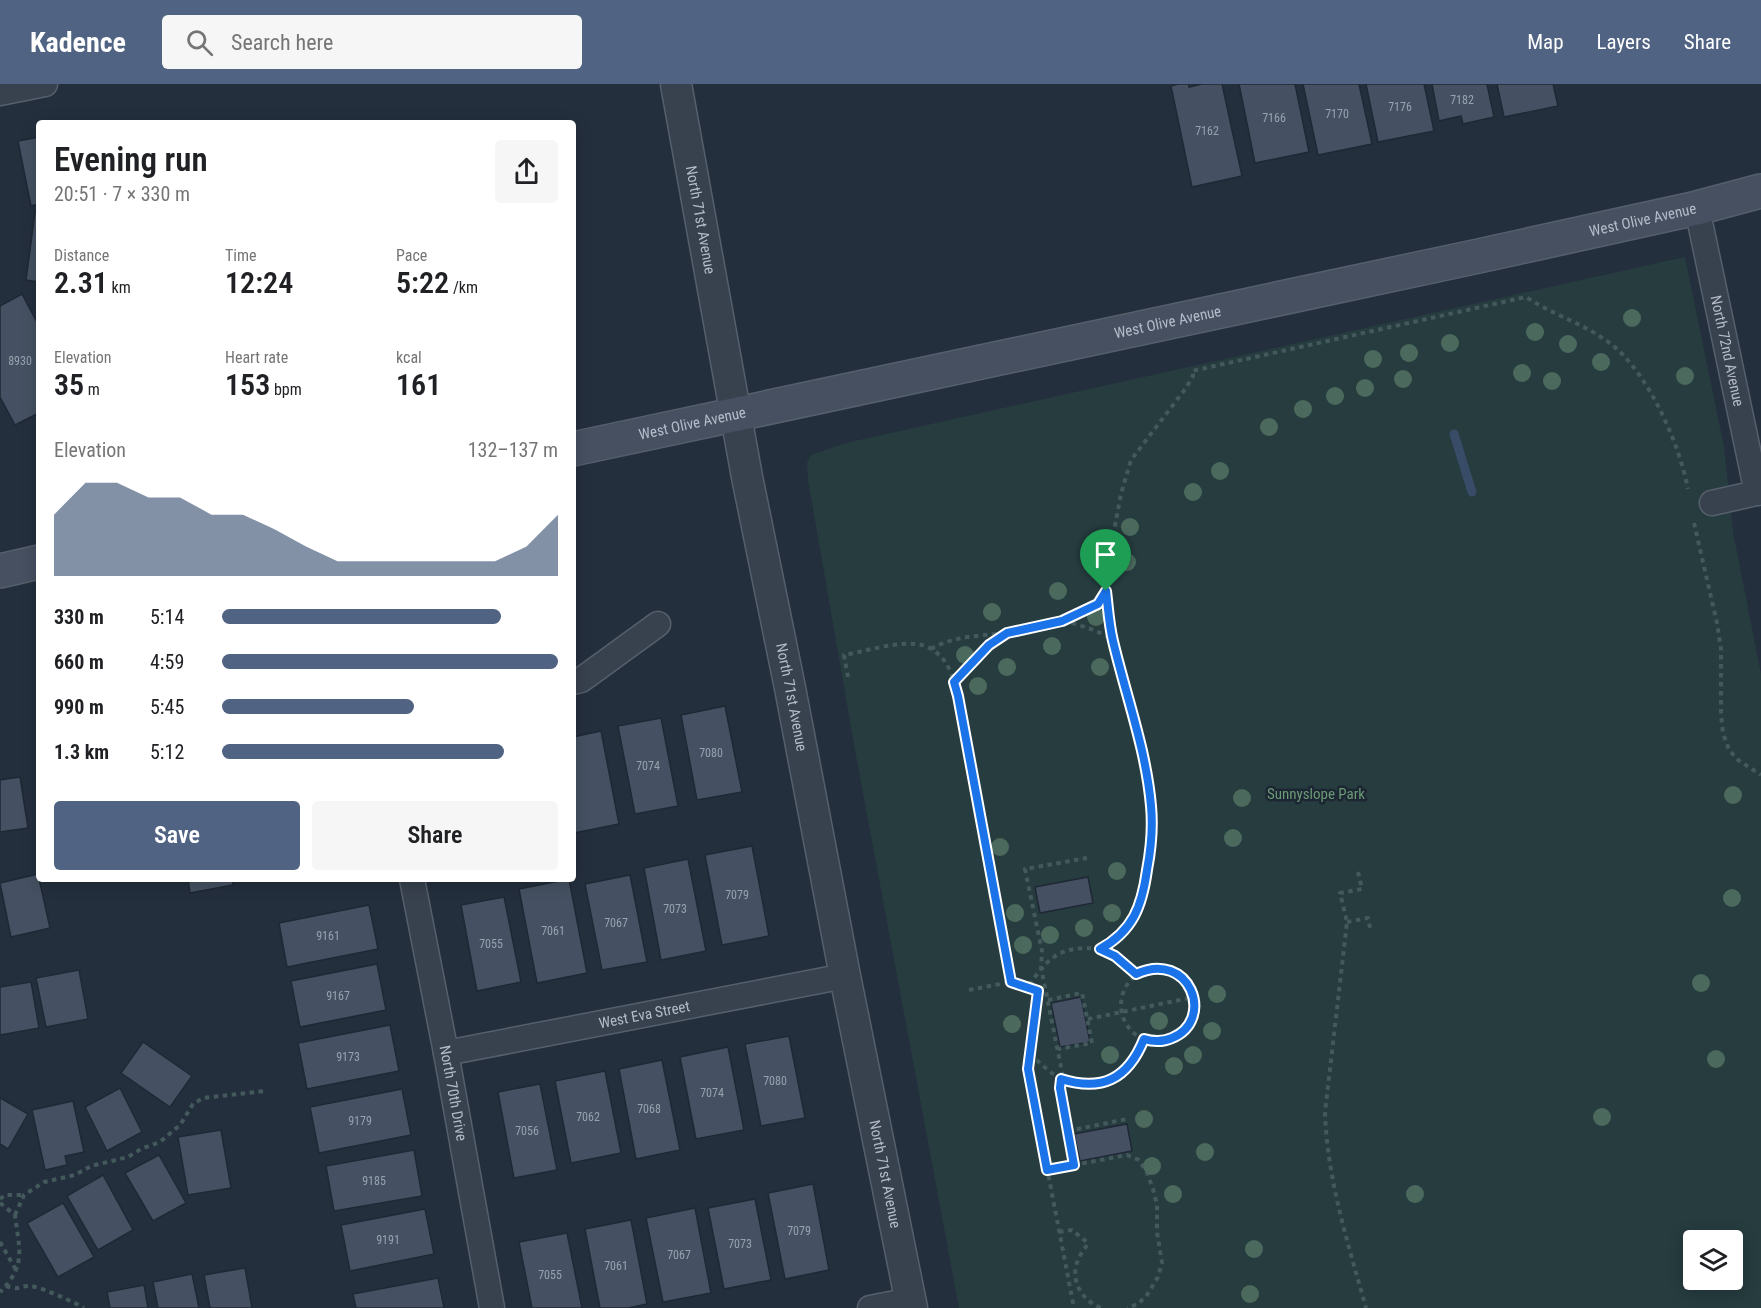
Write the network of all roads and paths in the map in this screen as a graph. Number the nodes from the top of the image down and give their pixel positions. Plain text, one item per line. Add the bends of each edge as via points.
1 (45, 84) edge
2 (676, 84) edge
3 (0, 93) edge
4 (1761, 169) edge
5 (1761, 190) edge
6 (1697, 208) junction
7 (1761, 209) edge
8 (737, 415) junction
9 (576, 448) edge
10 (1759, 492) edge
11 (1689, 493) dead end
12 (1702, 508) joint
13 (36, 563) edge
14 (0, 571) edge
15 (1106, 591) junction
16 (1062, 621) junction
17 (658, 624) dead end
18 (1007, 633) junction
19 (1113, 639) junction
20 (931, 649) junction
21 (848, 676) dead end
22 (576, 681) edge
23 (954, 682) junction
24 (1761, 775) edge
25 (1087, 858) dead end
26 (1358, 872) dead end
27 (413, 882) edge
28 (1347, 922) junction
29 (1370, 928) dead end
30 (1100, 949) junction
31 (1041, 967) junction
32 (1136, 974) junction
33 (845, 976) junction
34 (1011, 982) junction
35 (1028, 987) junction
36 (969, 990) dead end
37 (1194, 997) junction
38 (1048, 1000) junction
39 (1122, 1012) junction
40 (1088, 1019) junction
41 (1144, 1039) junction
42 (1058, 1050) junction
43 (446, 1053) junction
44 (1030, 1053) junction
45 (1061, 1079) junction
46 (264, 1090) dead end
47 (1127, 1119) dead end
48 (1068, 1131) junction
49 (1074, 1165) junction
50 (1047, 1170) junction
51 (24, 1195) junction
52 (0, 1199) edge
53 (15, 1215) junction
54 (1059, 1232) junction
55 (0, 1242) edge
56 (17, 1271) junction
57 (1078, 1285) junction
58 (6, 1287) junction
59 (1070, 1287) junction
60 (0, 1292) edge
61 (912, 1304) edge
62 (84, 1308) edge
63 (492, 1308) edge
64 (870, 1308) edge
65 (1074, 1308) edge
66 (1102, 1308) edge
67 (1127, 1308) edge
68 (1366, 1308) edge

1 - 3 street
2 - 8 street, North 71st Avenue
4 - 6 main road
5 - 6 main road, West Olive Avenue
6 - 7 main road
6 - 8 main road, West Olive Avenue
6 - 10 street, North 72nd Avenue
8 - 9 main road, West Olive Avenue
8 - 33 street, North 71st Avenue
10 - 12 street
11 - 15 path via 1672,436 1635,369 1604,339 1526,297 1192,371 1186,388 1131,460 1121,494
12 - 24 path via 1696,537 1721,649 1723,733 1729,750 1738,760
13 - 14 main road
15 - 16 path via 1098,604
15 - 19 path
16 - 18 path
16 - 19 path
17 - 22 street
18 - 20 path via 963,638
18 - 23 path via 989,645
19 - 30 path via 1147,775 1152,808 1151,847 1138,911 1123,932
20 - 21 path via 902,645 844,655
20 - 23 path via 946,663
23 - 34 path
25 - 31 path via 1025,869 1042,951
26 - 28 path via 1362,889 1340,893
27 - 43 street, North 70th Drive
28 - 29 path via 1368,918
28 - 68 path via 1326,1139 1337,1203
30 - 31 path via 1069,950
30 - 32 path
31 - 35 path
31 - 38 path
32 - 37 path via 1147,969 1172,970 1190,986
32 - 39 path via 1122,993
33 - 43 street, West Eva Street
33 - 61 street, North 71st Avenue
34 - 35 path
34 - 36 path
35 - 44 path via 1038,991
37 - 39 path
37 - 41 path via 1191,1021 1184,1031 1162,1042
38 - 40 path via 1082,993
38 - 42 path
39 - 40 path
39 - 41 path via 1129,1028
40 - 42 path via 1092,1043
41 - 45 path via 1132,1062 1111,1080 1084,1085
42 - 45 path
43 - 63 street, North 70th Drive
44 - 45 path
44 - 50 path via 1028,1069
45 - 48 path
46 - 51 path via 203,1098 160,1142 128,1157 44,1182
47 - 48 path
48 - 49 path
49 - 50 path
49 - 67 path via 1127,1155 1139,1160 1147,1173 1157,1205 1162,1263 1147,1295
50 - 54 path
51 - 52 path via 5,1195
51 - 53 path
52 - 53 path
53 - 56 path via 20,1258
54 - 57 path via 1072,1230 1088,1243 1077,1263
54 - 59 path
55 - 56 path
56 - 58 path
57 - 59 path
57 - 66 path via 1087,1301
58 - 60 path
58 - 62 path via 30,1285
59 - 65 path
61 - 64 street

